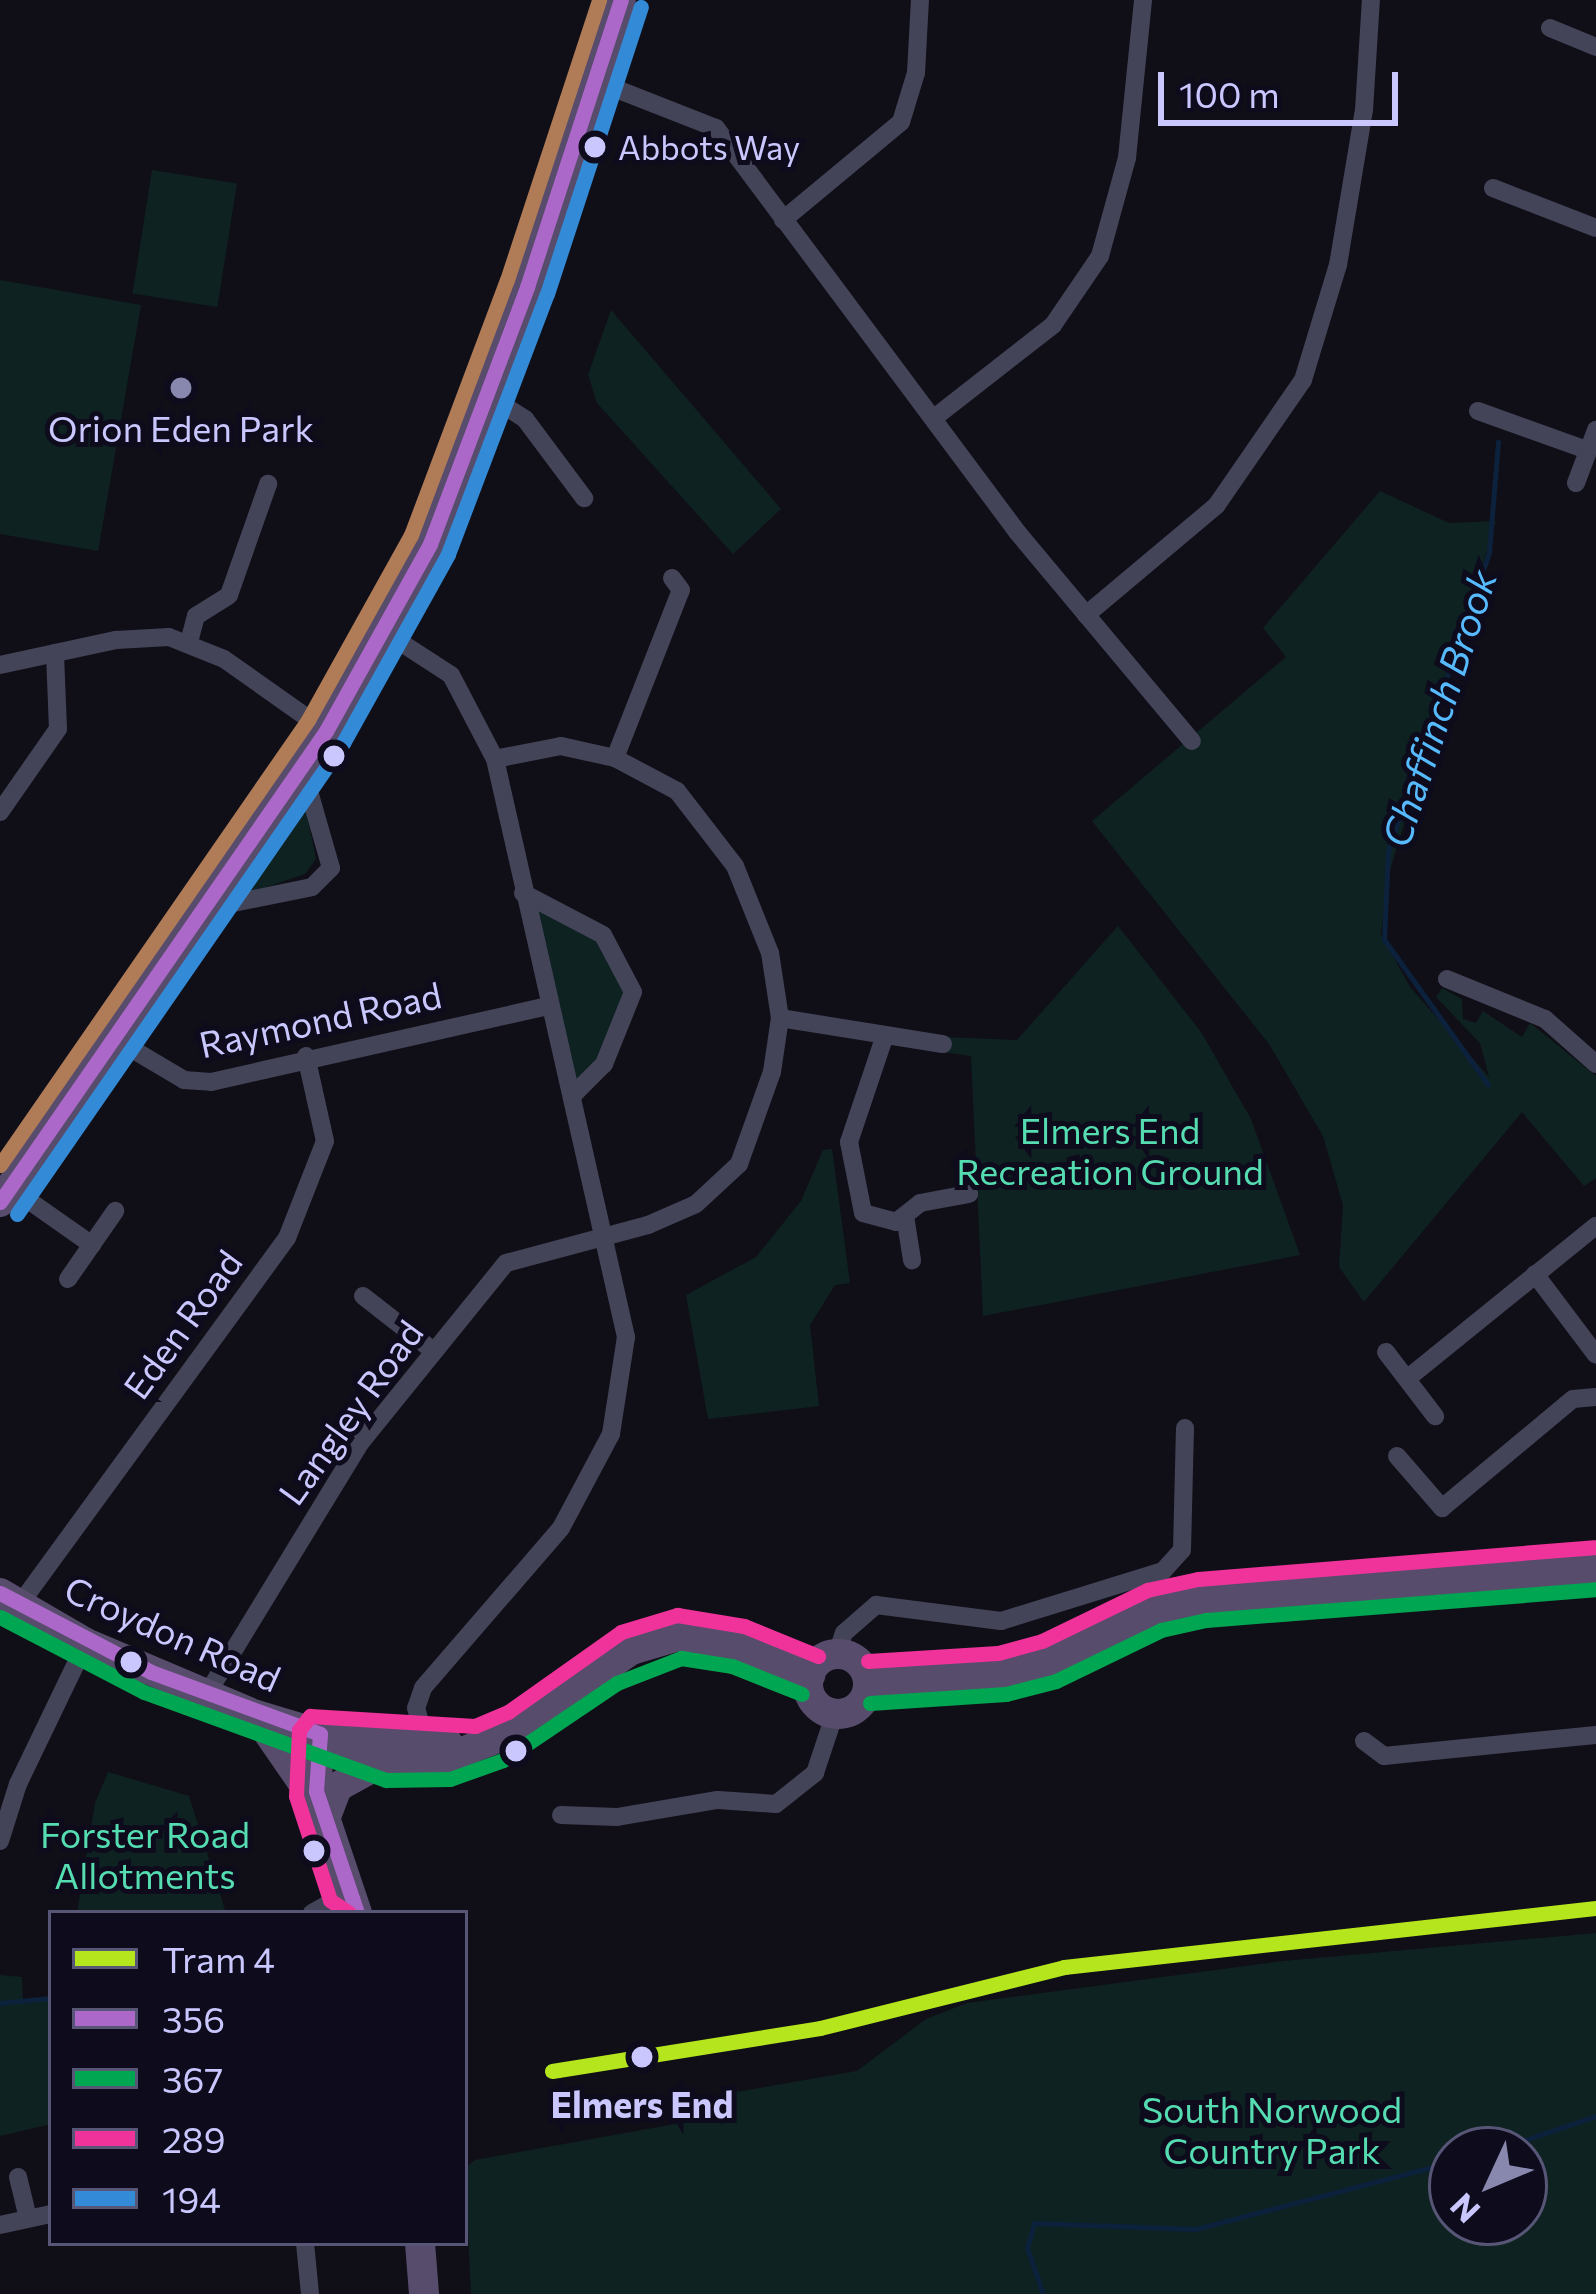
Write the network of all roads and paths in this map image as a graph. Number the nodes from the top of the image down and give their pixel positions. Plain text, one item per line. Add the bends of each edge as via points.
1 (920, 0) edge
2 (1143, 0) edge
3 (1371, 0) edge
4 (616, 2) edge
5 (1550, 28) dead end
6 (1596, 47) edge
7 (596, 81) junction
8 (1493, 188) dead end
9 (783, 220) junction
10 (1596, 228) edge
11 (489, 396) junction
12 (1478, 411) dead end
13 (934, 418) junction
14 (1596, 430) edge
15 (1587, 450) junction
16 (1576, 483) dead end
17 (268, 484) dead end
18 (584, 498) dead end
19 (672, 578) dead end
20 (1086, 615) junction
21 (383, 631) junction
22 (189, 642) junction
23 (55, 653) junction
24 (0, 665) edge
25 (326, 731) junction
26 (1192, 741) dead end
27 (615, 758) junction
28 (495, 759) junction
29 (302, 767) junction
30 (0, 812) edge
31 (523, 893) junction
32 (204, 909) junction
33 (1447, 979) dead end
34 (1481, 989) junction
35 (548, 1006) junction
36 (1473, 1012) dead end
37 (780, 1018) junction
38 (884, 1038) junction
39 (115, 1039) junction
40 (943, 1044) dead end
41 (306, 1056) junction
42 (1596, 1064) edge
43 (573, 1096) junction
44 (969, 1194) dead end
45 (6, 1195) edge
46 (115, 1211) dead end
47 (905, 1216) junction
48 (1596, 1226) edge
49 (603, 1236) junction
50 (92, 1245) junction
51 (912, 1260) dead end
52 (1535, 1274) junction
53 (68, 1280) dead end
54 (363, 1296) dead end
55 (432, 1350) junction
56 (1385, 1352) dead end
57 (1596, 1355) edge
58 (1408, 1378) junction
59 (1596, 1397) edge
60 (1435, 1416) dead end
61 (1185, 1428) dead end
62 (1397, 1456) dead end
63 (1596, 1568) edge
64 (10, 1599) edge
65 (86, 1642) junction
66 (837, 1654) junction
67 (810, 1675) junction
68 (868, 1682) junction
69 (207, 1694) junction
70 (835, 1713) junction
71 (256, 1715) junction
72 (320, 1734) junction
73 (1596, 1735) edge
74 (425, 1740) junction
75 (1364, 1741) dead end
76 (478, 1747) junction
77 (388, 1760) junction
78 (561, 1815) dead end
79 (325, 1819) junction
80 (0, 1841) edge
81 (353, 1902) edge
82 (323, 1910) edge
83 (19, 2176) dead end
84 (48, 2215) edge
85 (28, 2218) junction
86 (0, 2225) edge
87 (305, 2246) edge
88 (421, 2246) edge
89 (310, 2294) edge
90 (424, 2294) edge

1 - 9 street via 916,73 901,122
2 - 13 street via 1127,158 1100,256 1053,325
3 - 20 street via 1364,110 1338,265 1303,380 1216,506
4 - 7 main road
5 - 6 street
7 - 9 street via 708,121
7 - 11 main road
8 - 10 street
9 - 13 street
11 - 18 street via 525,418
11 - 21 main road via 430,544
12 - 15 street
13 - 20 street
14 - 15 street
15 - 16 street
17 - 22 street via 229,595 196,616
19 - 27 street via 682,590
20 - 26 street
21 - 25 main road
21 - 28 street via 451,675
22 - 23 street via 135,637
22 - 25 street
23 - 24 street
23 - 30 street via 58,729
25 - 29 main road
27 - 28 street, Langley Road via 561,746
27 - 37 street, Langley Road via 677,791 735,866 770,953
28 - 31 street
29 - 32 main road
29 - 32 street via 332,868 312,887
31 - 35 street
31 - 43 street via 603,935 633,992 604,1064
32 - 39 main road
33 - 34 street
34 - 36 street
34 - 42 street via 1544,1019
35 - 41 street, Raymond Road
35 - 43 street
37 - 38 street
37 - 49 street, Langley Road via 772,1072 739,1164 696,1204
38 - 40 street
38 - 47 street via 849,1142 863,1213 875,1222
39 - 41 street, Raymond Road via 184,1080 212,1082
39 - 45 main road
41 - 64 street, Eden Road via 325,1142 287,1238
43 - 49 street
44 - 47 street via 920,1203
45 - 50 street
46 - 50 street
47 - 51 street
48 - 52 street
49 - 55 street, Langley Road via 506,1263
49 - 74 street via 626,1337 611,1434 561,1528 423,1688 416,1708
50 - 53 street
52 - 57 street
52 - 58 street
54 - 55 street
55 - 69 street, Langley Road via 361,1442
56 - 58 street
58 - 60 street
59 - 62 street via 1573,1399 1442,1508
61 - 66 street via 1182,1550 1162,1571 1001,1621 876,1605 844,1634
63 - 68 main road via 1154,1610 1000,1674
64 - 65 main road, Croydon Road
65 - 69 main road, Croydon Road
65 - 80 street via 18,1784
66 - 67 main road
66 - 68 main road via 860,1663
67 - 70 main road via 814,1701
67 - 76 main road, Croydon Road via 738,1646 680,1636 607,1664 518,1730
68 - 70 main road via 860,1705
69 - 71 main road, Croydon Road
70 - 78 street via 815,1773 776,1804 718,1800 617,1817
71 - 72 main road, Croydon Road
71 - 79 main road
72 - 74 main road, Croydon Road
72 - 77 main road, Croydon Road
72 - 79 main road via 314,1774
73 - 75 street via 1384,1756
74 - 76 main road, Croydon Road
76 - 77 main road, Croydon Road via 447,1758
77 - 79 main road via 337,1787
79 - 81 main road
81 - 82 street
83 - 85 street
84 - 85 street
85 - 86 street
87 - 89 street
88 - 90 main road

